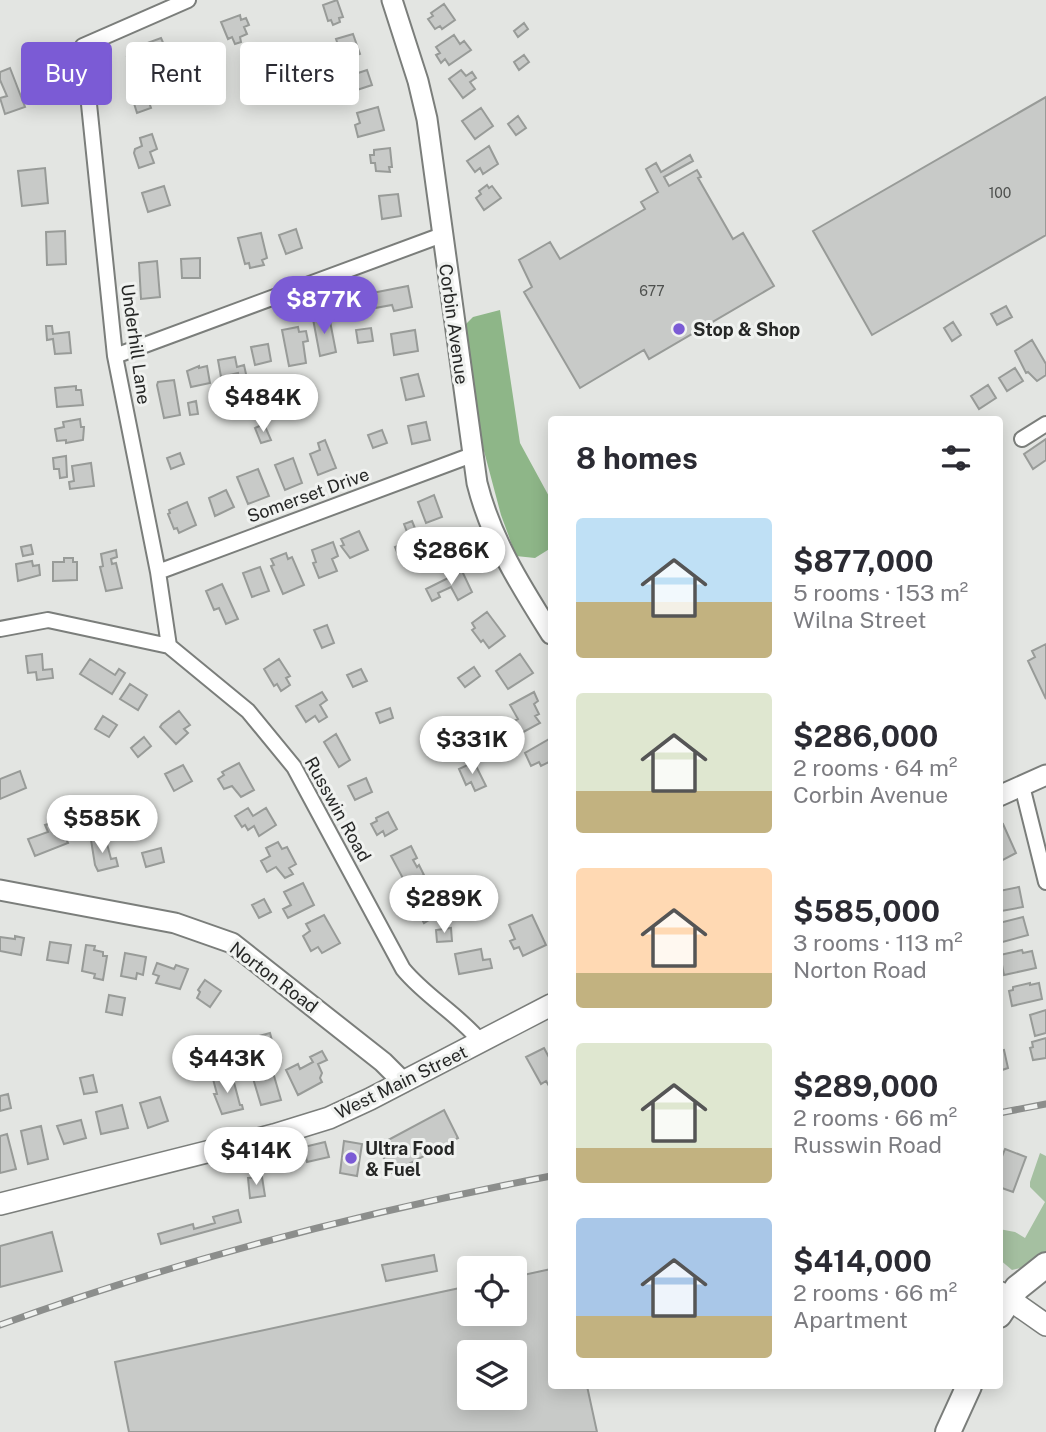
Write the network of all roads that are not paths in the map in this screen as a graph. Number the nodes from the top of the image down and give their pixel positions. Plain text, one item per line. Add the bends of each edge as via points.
1 (188, 0) edge
2 (392, 0) edge
3 (442, 235) junction
4 (115, 356) junction
5 (1046, 424) edge
6 (1022, 439) dead end
7 (472, 455) junction
8 (158, 572) junction
9 (3, 626) edge
10 (548, 629) edge
11 (169, 646) junction
12 (1046, 775) edge
13 (1022, 786) junction
14 (1003, 794) edge
15 (1046, 881) edge
16 (0, 890) edge
17 (548, 1007) edge
18 (481, 1042) junction
19 (402, 1082) junction
20 (0, 1204) edge
21 (1046, 1265) edge
22 (1003, 1301) edge
23 (1003, 1303) edge
24 (1046, 1325) edge
25 (968, 1389) edge
26 (948, 1432) edge

1 - 4 street, Underhill Lane via 83,46
2 - 3 main road, Corbin Avenue via 423,100
3 - 4 street
3 - 7 main road, Corbin Avenue
4 - 8 street, Underhill Lane
5 - 6 street
7 - 8 street, Somerset Drive
7 - 10 main road, Corbin Avenue via 490,527
8 - 11 street, Underhill Lane
9 - 11 street, Russwin Road via 48,620
11 - 18 street, Russwin Road via 248,711 295,767 403,969
12 - 13 main road
13 - 14 main road
13 - 15 street
16 - 19 main road, Norton Road via 175,923 232,943
17 - 18 main road, West Main Street
18 - 19 main road, West Main Street
19 - 20 main road, West Main Street via 303,1126
21 - 22 highway
23 - 24 main road
25 - 26 highway

